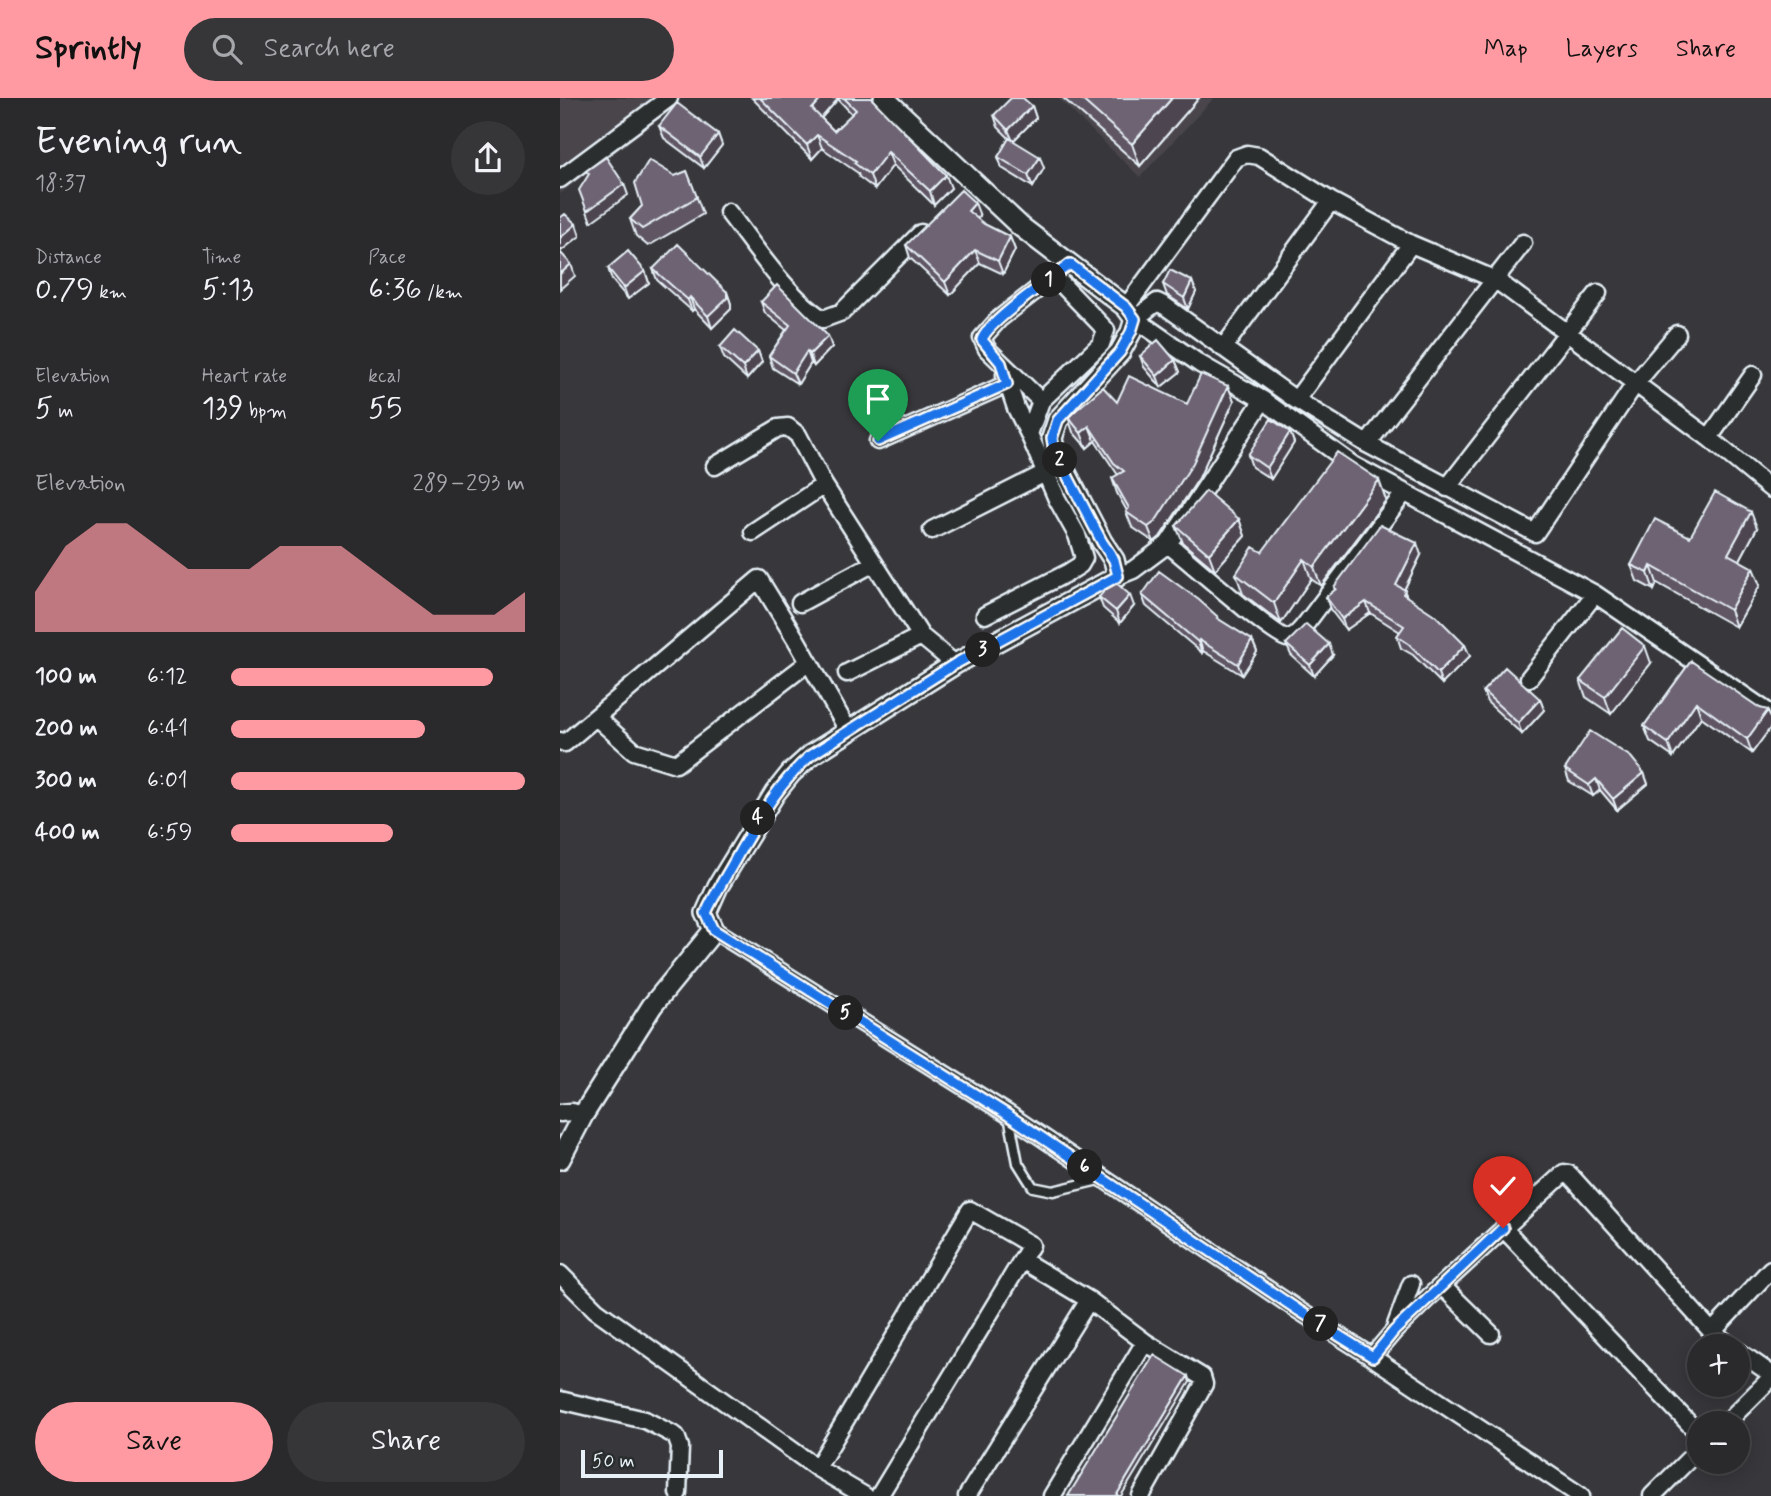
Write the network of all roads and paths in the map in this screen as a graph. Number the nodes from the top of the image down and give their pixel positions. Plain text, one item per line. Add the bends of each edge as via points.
1 (669, 98) edge
2 (884, 98) edge
3 (560, 179) edge
4 (1331, 201) junction
5 (727, 212) dead end
6 (935, 219) edge
7 (1524, 243) dead end
8 (1411, 244) junction
9 (1062, 270) junction
10 (1496, 280) junction
11 (1598, 293) dead end
12 (1130, 313) junction
13 (1567, 331) junction
14 (1677, 334) dead end
15 (1223, 348) junction
16 (1001, 363) junction
17 (1753, 375) dead end
18 (1007, 384) junction
19 (1635, 384) junction
20 (1263, 400) junction
21 (1296, 400) junction
22 (1041, 401) junction
23 (1029, 434) junction
24 (1709, 439) junction
25 (878, 441) dead end
26 (1367, 444) junction
27 (715, 466) dead end
28 (1045, 473) junction
29 (824, 485) junction
30 (1447, 488) junction
31 (1771, 489) edge
32 (1404, 494) junction
33 (932, 530) dead end
34 (753, 532) dead end
35 (1168, 544) junction
36 (874, 563) junction
37 (1118, 576) junction
38 (1595, 594) junction
39 (800, 603) dead end
40 (985, 615) dead end
41 (921, 636) junction
42 (809, 662) junction
43 (955, 664) junction
44 (847, 673) dead end
45 (1529, 678) dead end
46 (1771, 714) edge
47 (596, 717) junction
48 (849, 732) junction
49 (560, 741) edge
50 (710, 921) junction
51 (560, 1113) edge
52 (583, 1115) junction
53 (1008, 1115) junction
54 (560, 1159) edge
55 (1102, 1179) junction
56 (1503, 1228) junction
57 (1022, 1260) junction
58 (1771, 1269) edge
59 (560, 1274) edge
60 (1411, 1284) dead end
61 (1442, 1286) junction
62 (1089, 1300) junction
63 (1394, 1331) junction
64 (1712, 1332) junction
65 (1491, 1334) dead end
66 (1715, 1334) edge
67 (1145, 1342) junction
68 (1373, 1357) junction
69 (1750, 1360) edge
70 (1771, 1376) edge
71 (560, 1400) edge
72 (1737, 1411) edge
73 (1687, 1421) edge
74 (1687, 1461) edge
75 (817, 1468) junction
76 (678, 1493) dead end
77 (867, 1496) edge
78 (967, 1496) edge
79 (1052, 1496) edge
80 (1141, 1496) edge
81 (1581, 1496) edge
82 (1652, 1496) edge

1 - 3 street
2 - 9 street via 967,187 1020,226
4 - 8 street
4 - 12 street via 1259,156 1242,155 1230,164
4 - 15 street
5 - 6 street via 790,290 823,319 842,312
7 - 10 street
8 - 10 street
8 - 21 street
9 - 12 street
9 - 16 street via 982,335 987,349
9 - 22 street via 1105,330 1101,344
10 - 13 street
10 - 26 street
11 - 13 street
12 - 15 street via 1157,302
12 - 20 street via 1200,364
12 - 37 street via 1131,332 1120,352 1058,420 1052,438
13 - 19 street
13 - 30 street
14 - 19 street
15 - 21 street
16 - 18 street
16 - 22 street
17 - 24 street
18 - 23 street
18 - 25 street
19 - 24 street
19 - 30 street via 1535,533
20 - 32 street via 1353,465
20 - 35 street
21 - 26 street
22 - 23 street
23 - 28 street
24 - 31 street
26 - 30 street
27 - 29 street via 778,428 788,427
28 - 33 street
28 - 40 street via 1084,558 1080,565
29 - 34 street
29 - 36 street
32 - 35 street via 1290,638 1261,621
32 - 38 street
35 - 37 street
36 - 39 street
36 - 41 street
37 - 43 street
38 - 45 street
38 - 46 street
41 - 43 street
41 - 44 street
42 - 47 street via 676,764 634,751
42 - 47 street via 759,579
42 - 48 street
43 - 48 street
47 - 49 street via 565,743
48 - 50 street via 791,773 719,886
50 - 52 street
50 - 53 street
51 - 52 street
52 - 54 street
53 - 55 street
53 - 55 lane via 1018,1163 1033,1187 1053,1191
55 - 68 street
56 - 61 street
56 - 64 street via 1561,1175 1569,1174
56 - 73 street
57 - 62 street
57 - 75 street via 1031,1245 970,1210
57 - 77 street
58 - 64 street
59 - 75 street via 596,1310
60 - 63 street
61 - 63 street
61 - 65 street
62 - 67 street
62 - 78 street
63 - 68 street
64 - 66 street
67 - 79 street
67 - 80 street via 1202,1377 1204,1384
68 - 81 street
69 - 70 street
70 - 72 street
71 - 76 street via 645,1420 676,1436 680,1447
74 - 82 street
75 - 77 street

